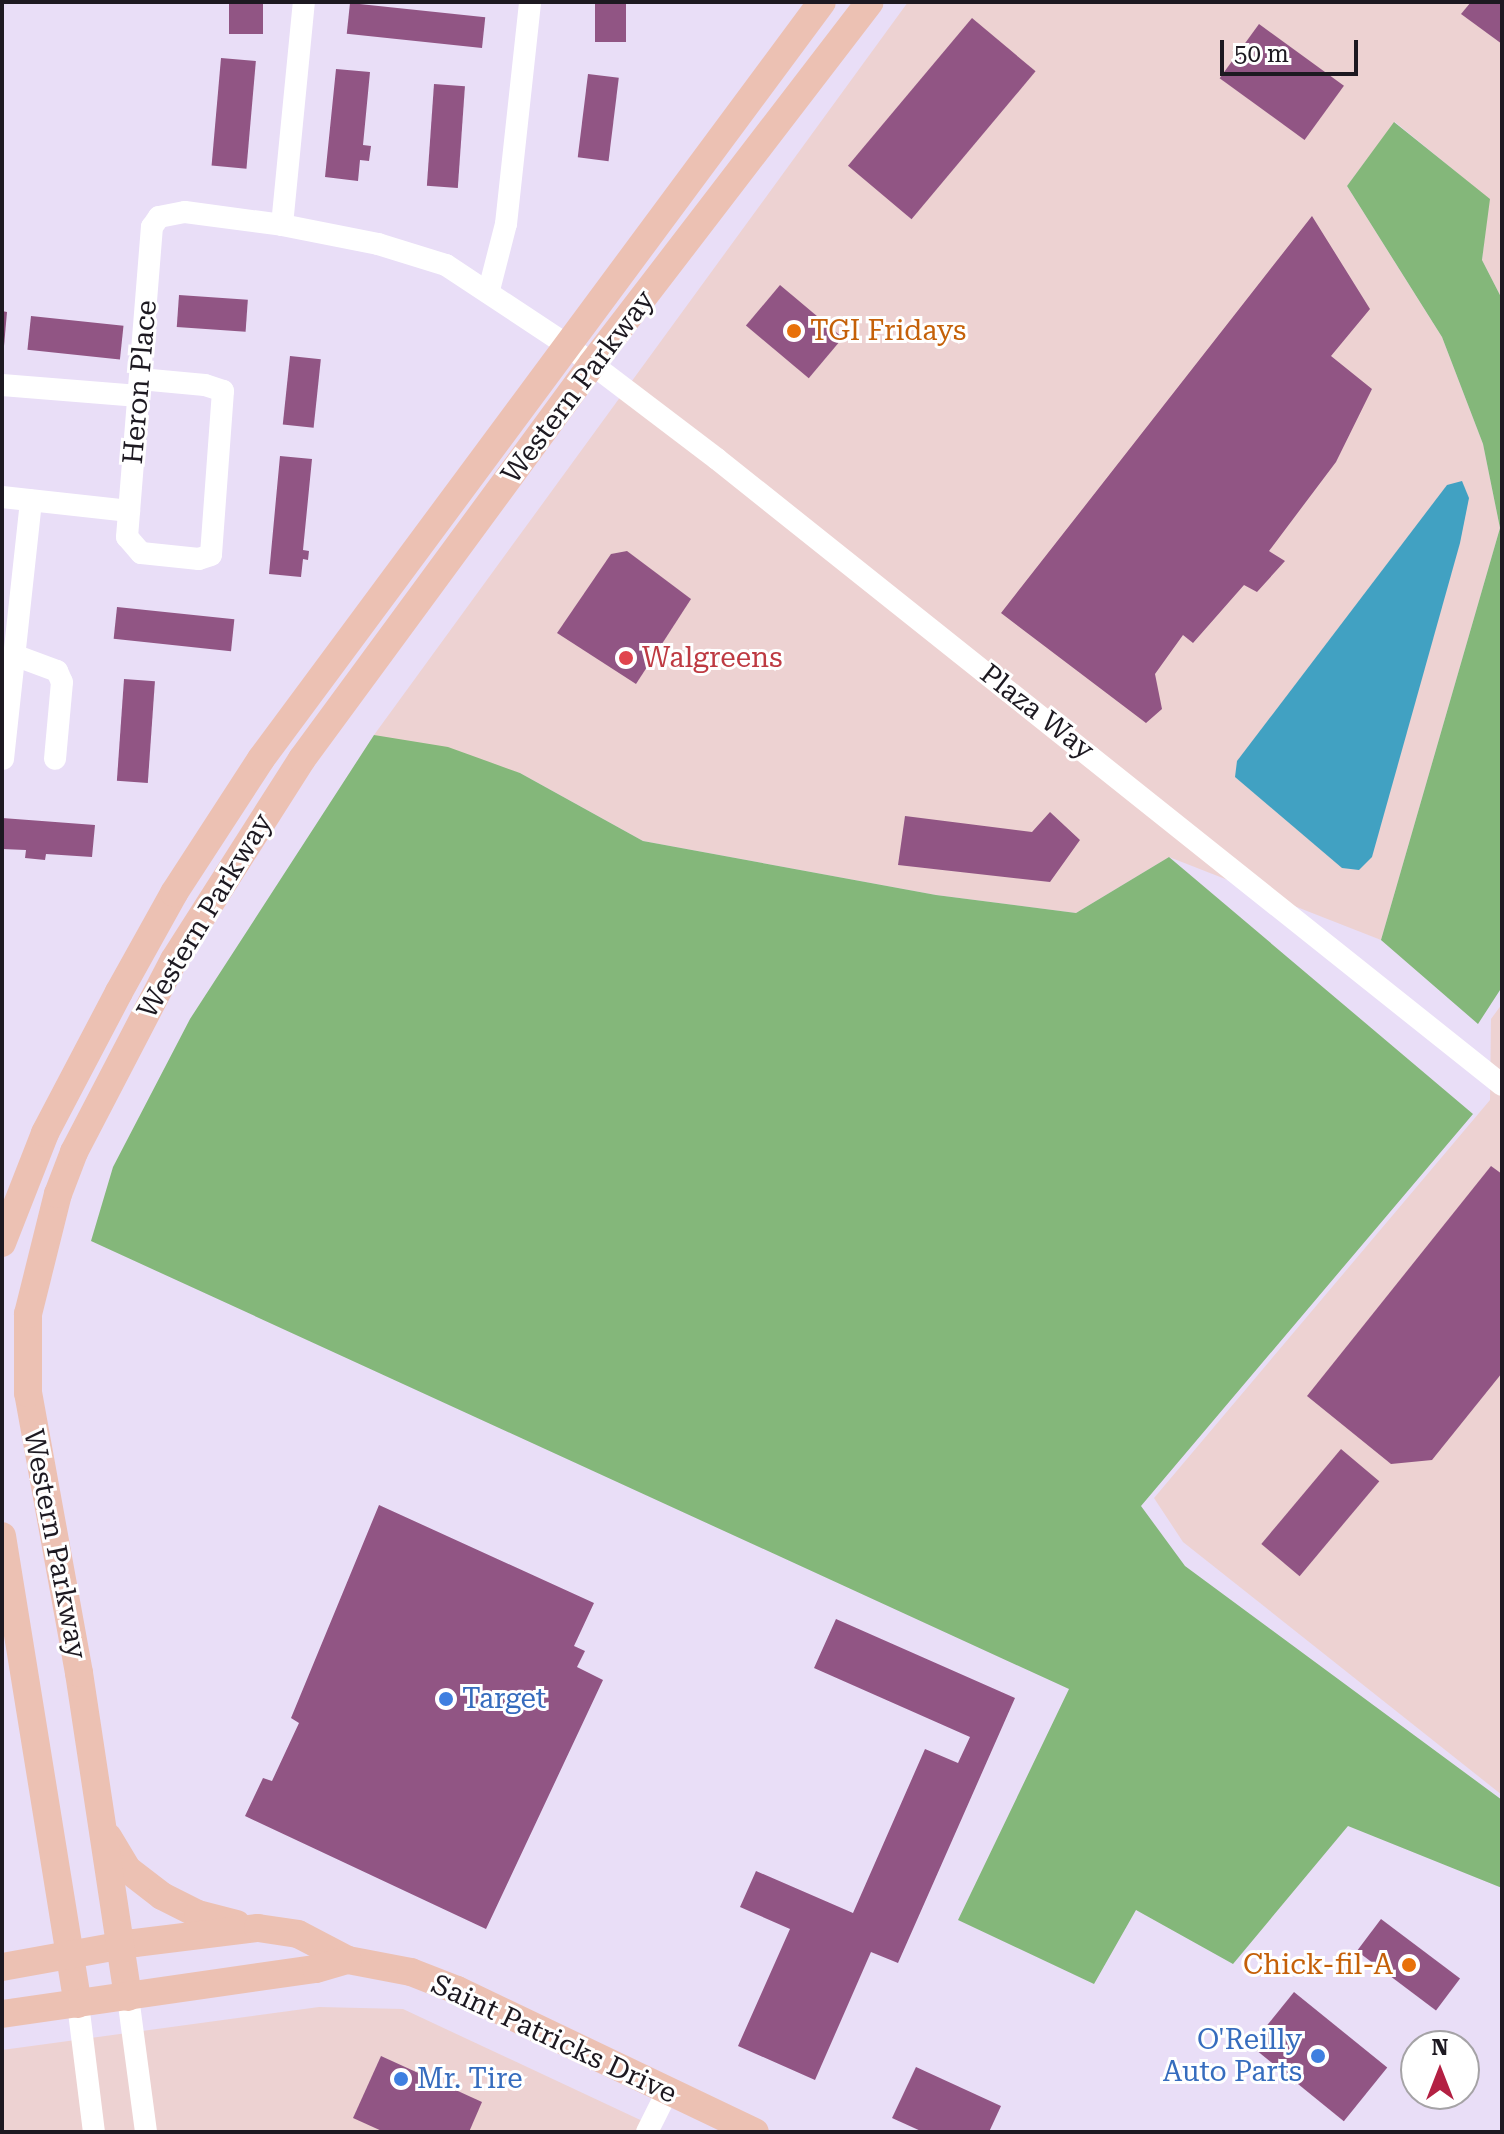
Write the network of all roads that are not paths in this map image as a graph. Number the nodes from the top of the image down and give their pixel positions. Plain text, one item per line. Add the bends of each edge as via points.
1 (304, 2) edge
2 (530, 2) edge
3 (822, 2) edge
4 (870, 2) edge
5 (282, 225) junction
6 (152, 227) joint
7 (489, 290) junction
8 (567, 345) junction
9 (592, 364) junction
10 (2, 385) edge
11 (139, 388) junction
12 (2, 497) edge
13 (31, 501) junction
14 (129, 511) junction
15 (14, 655) junction
16 (3, 759) edge
17 (55, 759) dead end
18 (1502, 1085) edge
19 (2, 1243) edge
20 (2, 1536) edge
21 (102, 1825) junction
22 (258, 1928) junction
23 (120, 1945) junction
24 (69, 1955) junction
25 (348, 1960) junction
26 (2, 1967) edge
27 (128, 1997) junction
28 (78, 2004) junction
29 (2, 2014) edge
30 (667, 2092) junction
31 (94, 2132) edge
32 (146, 2132) edge
33 (647, 2132) edge
34 (755, 2132) edge

1 - 5 street
2 - 7 street via 508,210
3 - 8 main road, Western Parkway
4 - 9 main road, Western Parkway
5 - 6 street, Plaza Way via 185,212 159,217
5 - 7 street, Plaza Way via 414,253
6 - 11 street, Heron Place
7 - 8 street, Plaza Way
8 - 9 street, Plaza Way
8 - 19 main road, Western Parkway via 261,759 174,893 45,1133
9 - 18 street, Plaza Way
9 - 21 main road, Western Parkway via 302,759 229,870 145,1013 58,1194 35,1275 25,1363
10 - 11 street
11 - 14 street, Heron Place
11 - 14 street, Heron Place via 223,391 211,555 199,559 141,553 127,537
12 - 13 street
13 - 14 street
13 - 15 street
15 - 16 street
15 - 17 street via 57,671 62,682
20 - 24 main road, Western Parkway
21 - 22 main road via 127,1869 162,1896 198,1914
21 - 23 main road, Western Parkway
22 - 23 main road, Saint Patricks Drive
22 - 25 main road, Saint Patricks Drive via 298,1934
23 - 24 main road, Saint Patricks Drive
23 - 27 main road, Western Parkway
24 - 26 main road, Saint Patricks Drive
24 - 28 main road, Western Parkway
25 - 27 main road, Saint Patricks Drive
25 - 30 main road, Saint Patricks Drive via 411,1972 457,1990
27 - 28 main road, Saint Patricks Drive
27 - 32 street
28 - 29 main road, Saint Patricks Drive
28 - 31 street
30 - 33 street
30 - 34 main road, Saint Patricks Drive

